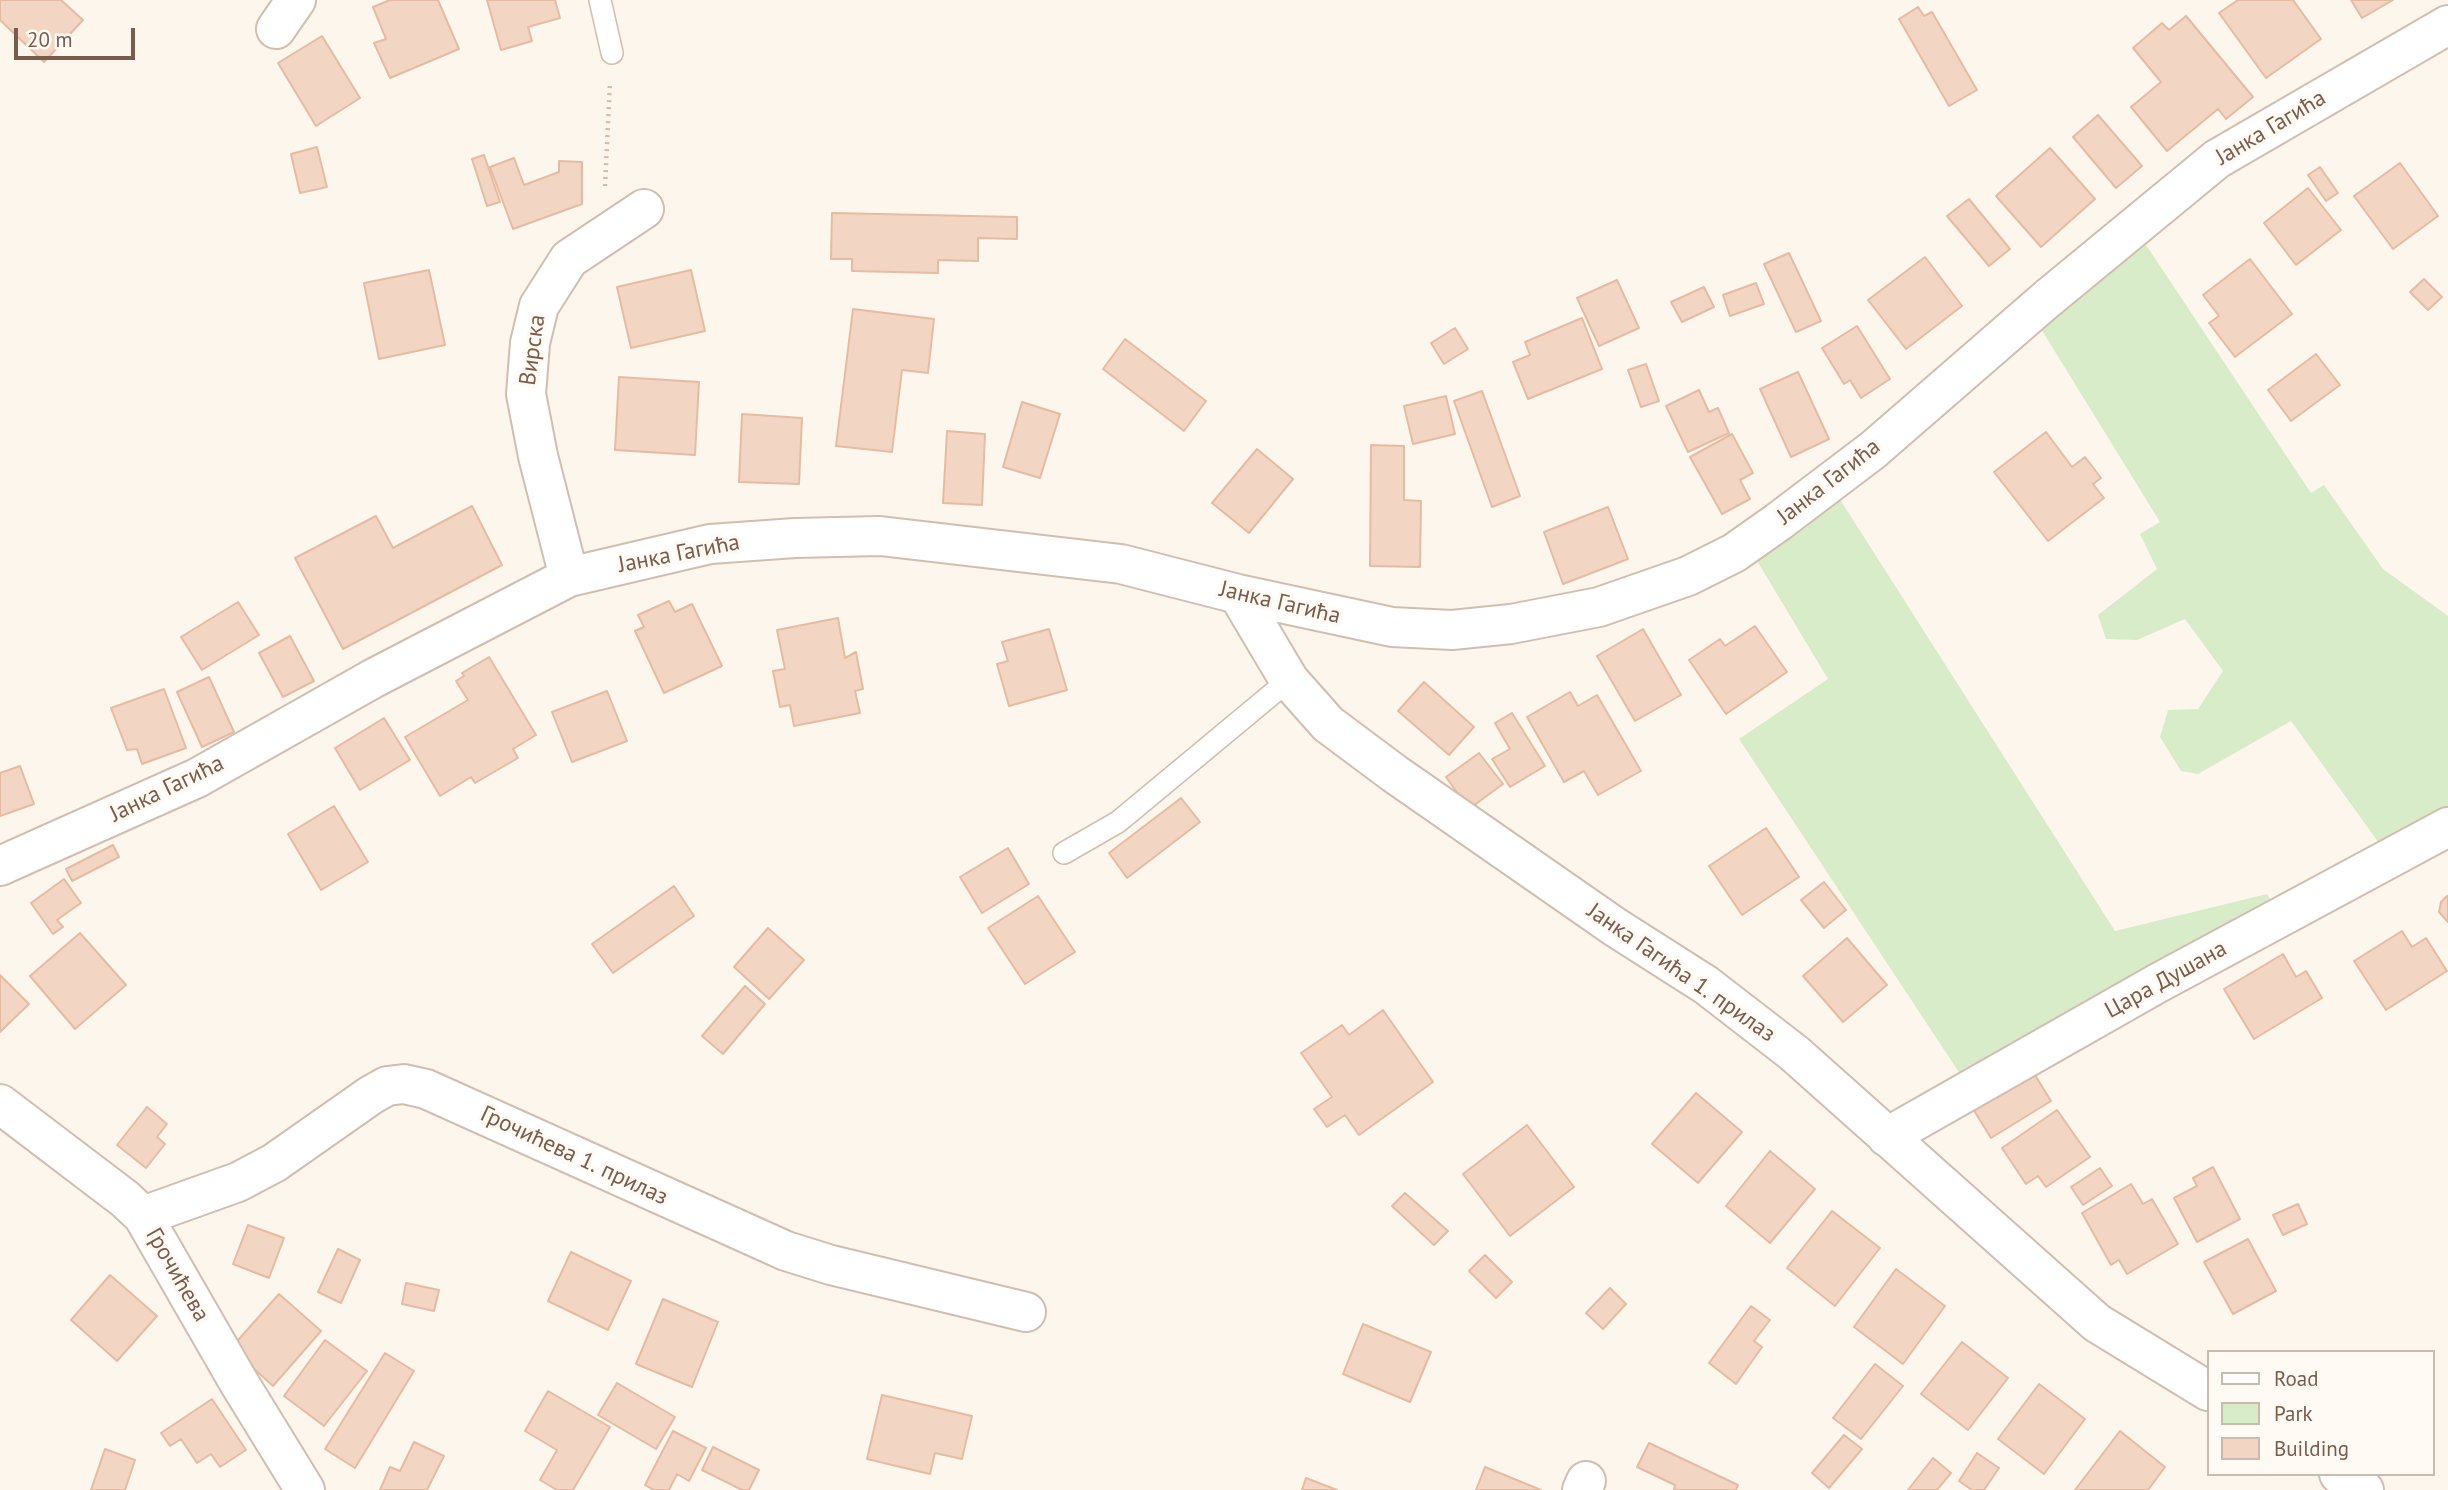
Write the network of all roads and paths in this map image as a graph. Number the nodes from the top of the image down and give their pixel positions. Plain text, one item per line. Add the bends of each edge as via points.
1 (600, 0) edge
2 (2448, 25) edge
3 (612, 53) joint
4 (644, 209) dead end
5 (609, 232) junction
6 (569, 577) junction
7 (1238, 594) junction
8 (1289, 680) junction
9 (2448, 827) edge
10 (1064, 853) dead end
11 (0, 866) edge
12 (0, 1104) edge
13 (1888, 1137) junction
14 (143, 1216) junction
15 (1026, 1312) dead end
16 (2206, 1390) edge
17 (2342, 1476) edge
18 (305, 1490) edge
19 (2364, 1490) edge

1 - 3 lane
2 - 7 street, Јанка Гагића via 2217,159 1873,450 1734,553 1688,576 1599,607 1452,630 1392,627
3 - 5 path via 605,182
4 - 5 street, Вирска
5 - 6 street, Вирска via 569,259 539,306 530,343 526,394
6 - 7 street, Јанка Гагића via 710,544 880,536 1122,564
6 - 11 street, Јанка Гагића via 374,678 197,778
7 - 8 street, Јанка Гагића 1. прилаз
8 - 10 lane via 1118,822
8 - 13 street, Јанка Гагића 1. прилаз via 1328,724 1604,919 1706,985 1794,1053
9 - 13 street, Цара Душана via 2158,983
12 - 14 street, Грочићева
13 - 16 street, Јанка Гагића 1. прилаз via 2097,1323
14 - 15 street, Грочићева 1. прилаз via 238,1182 274,1163 371,1095 404,1084 426,1089 786,1251
14 - 18 street, Грочићева
17 - 19 street

